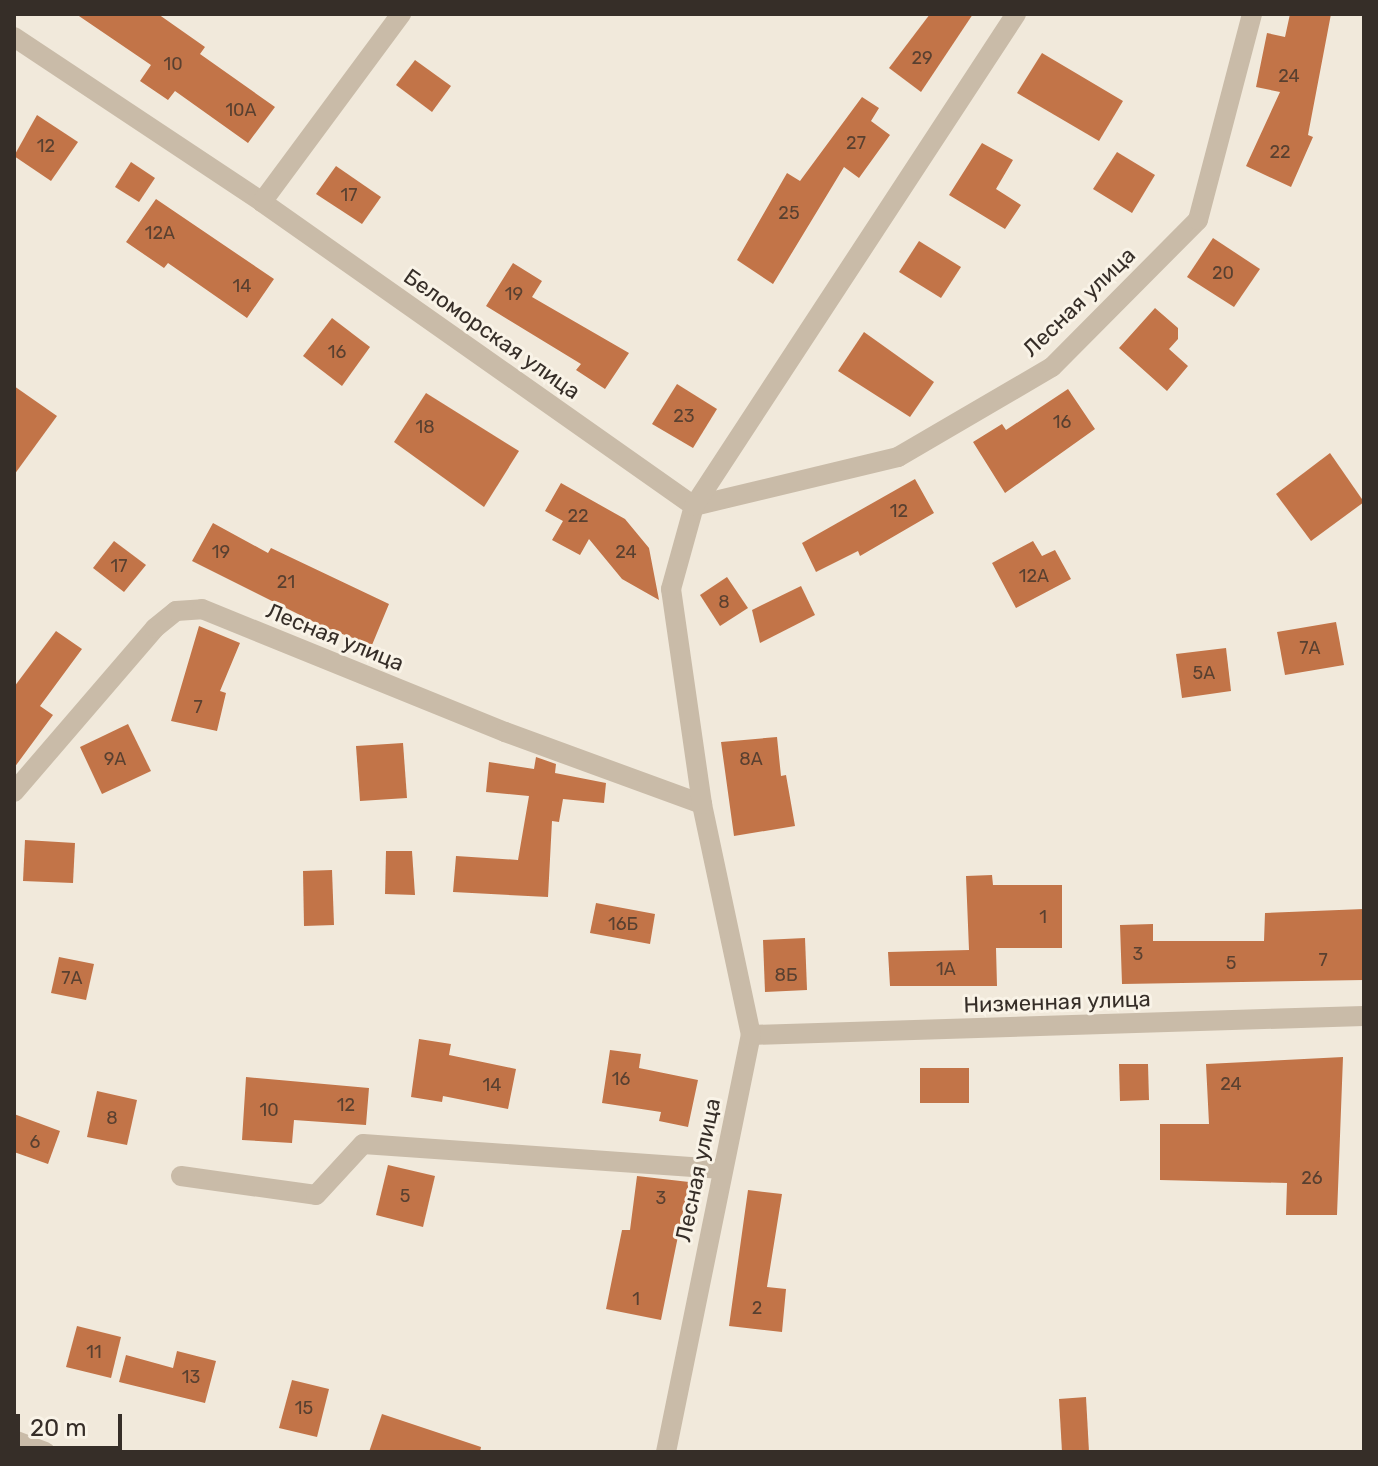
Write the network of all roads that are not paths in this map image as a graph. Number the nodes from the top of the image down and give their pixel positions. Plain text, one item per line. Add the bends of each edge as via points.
1 (401, 14) edge
2 (1016, 14) edge
3 (1252, 14) edge
4 (14, 37) edge
5 (262, 202) junction
6 (694, 506) junction
7 (14, 792) edge
8 (702, 804) junction
9 (1364, 1016) edge
10 (751, 1035) junction
11 (722, 1169) junction
12 (181, 1176) dead end
13 (14, 1440) edge
14 (45, 1452) edge
15 (666, 1452) edge

1 - 5 street
2 - 6 street, Лесная улица
3 - 6 street, Лесная улица via 1198,220 1052,367 898,457
4 - 5 street, Беломорская улица
5 - 6 street, Беломорская улица
6 - 8 street, Лесная улица via 671,589
7 - 8 street, Лесная улица via 155,628 176,611 202,609 505,732
8 - 10 street, Лесная улица
9 - 10 street, Низменная улица
10 - 11 street, Лесная улица
11 - 12 street via 363,1144 316,1195
11 - 15 street, Лесная улица
13 - 14 street

